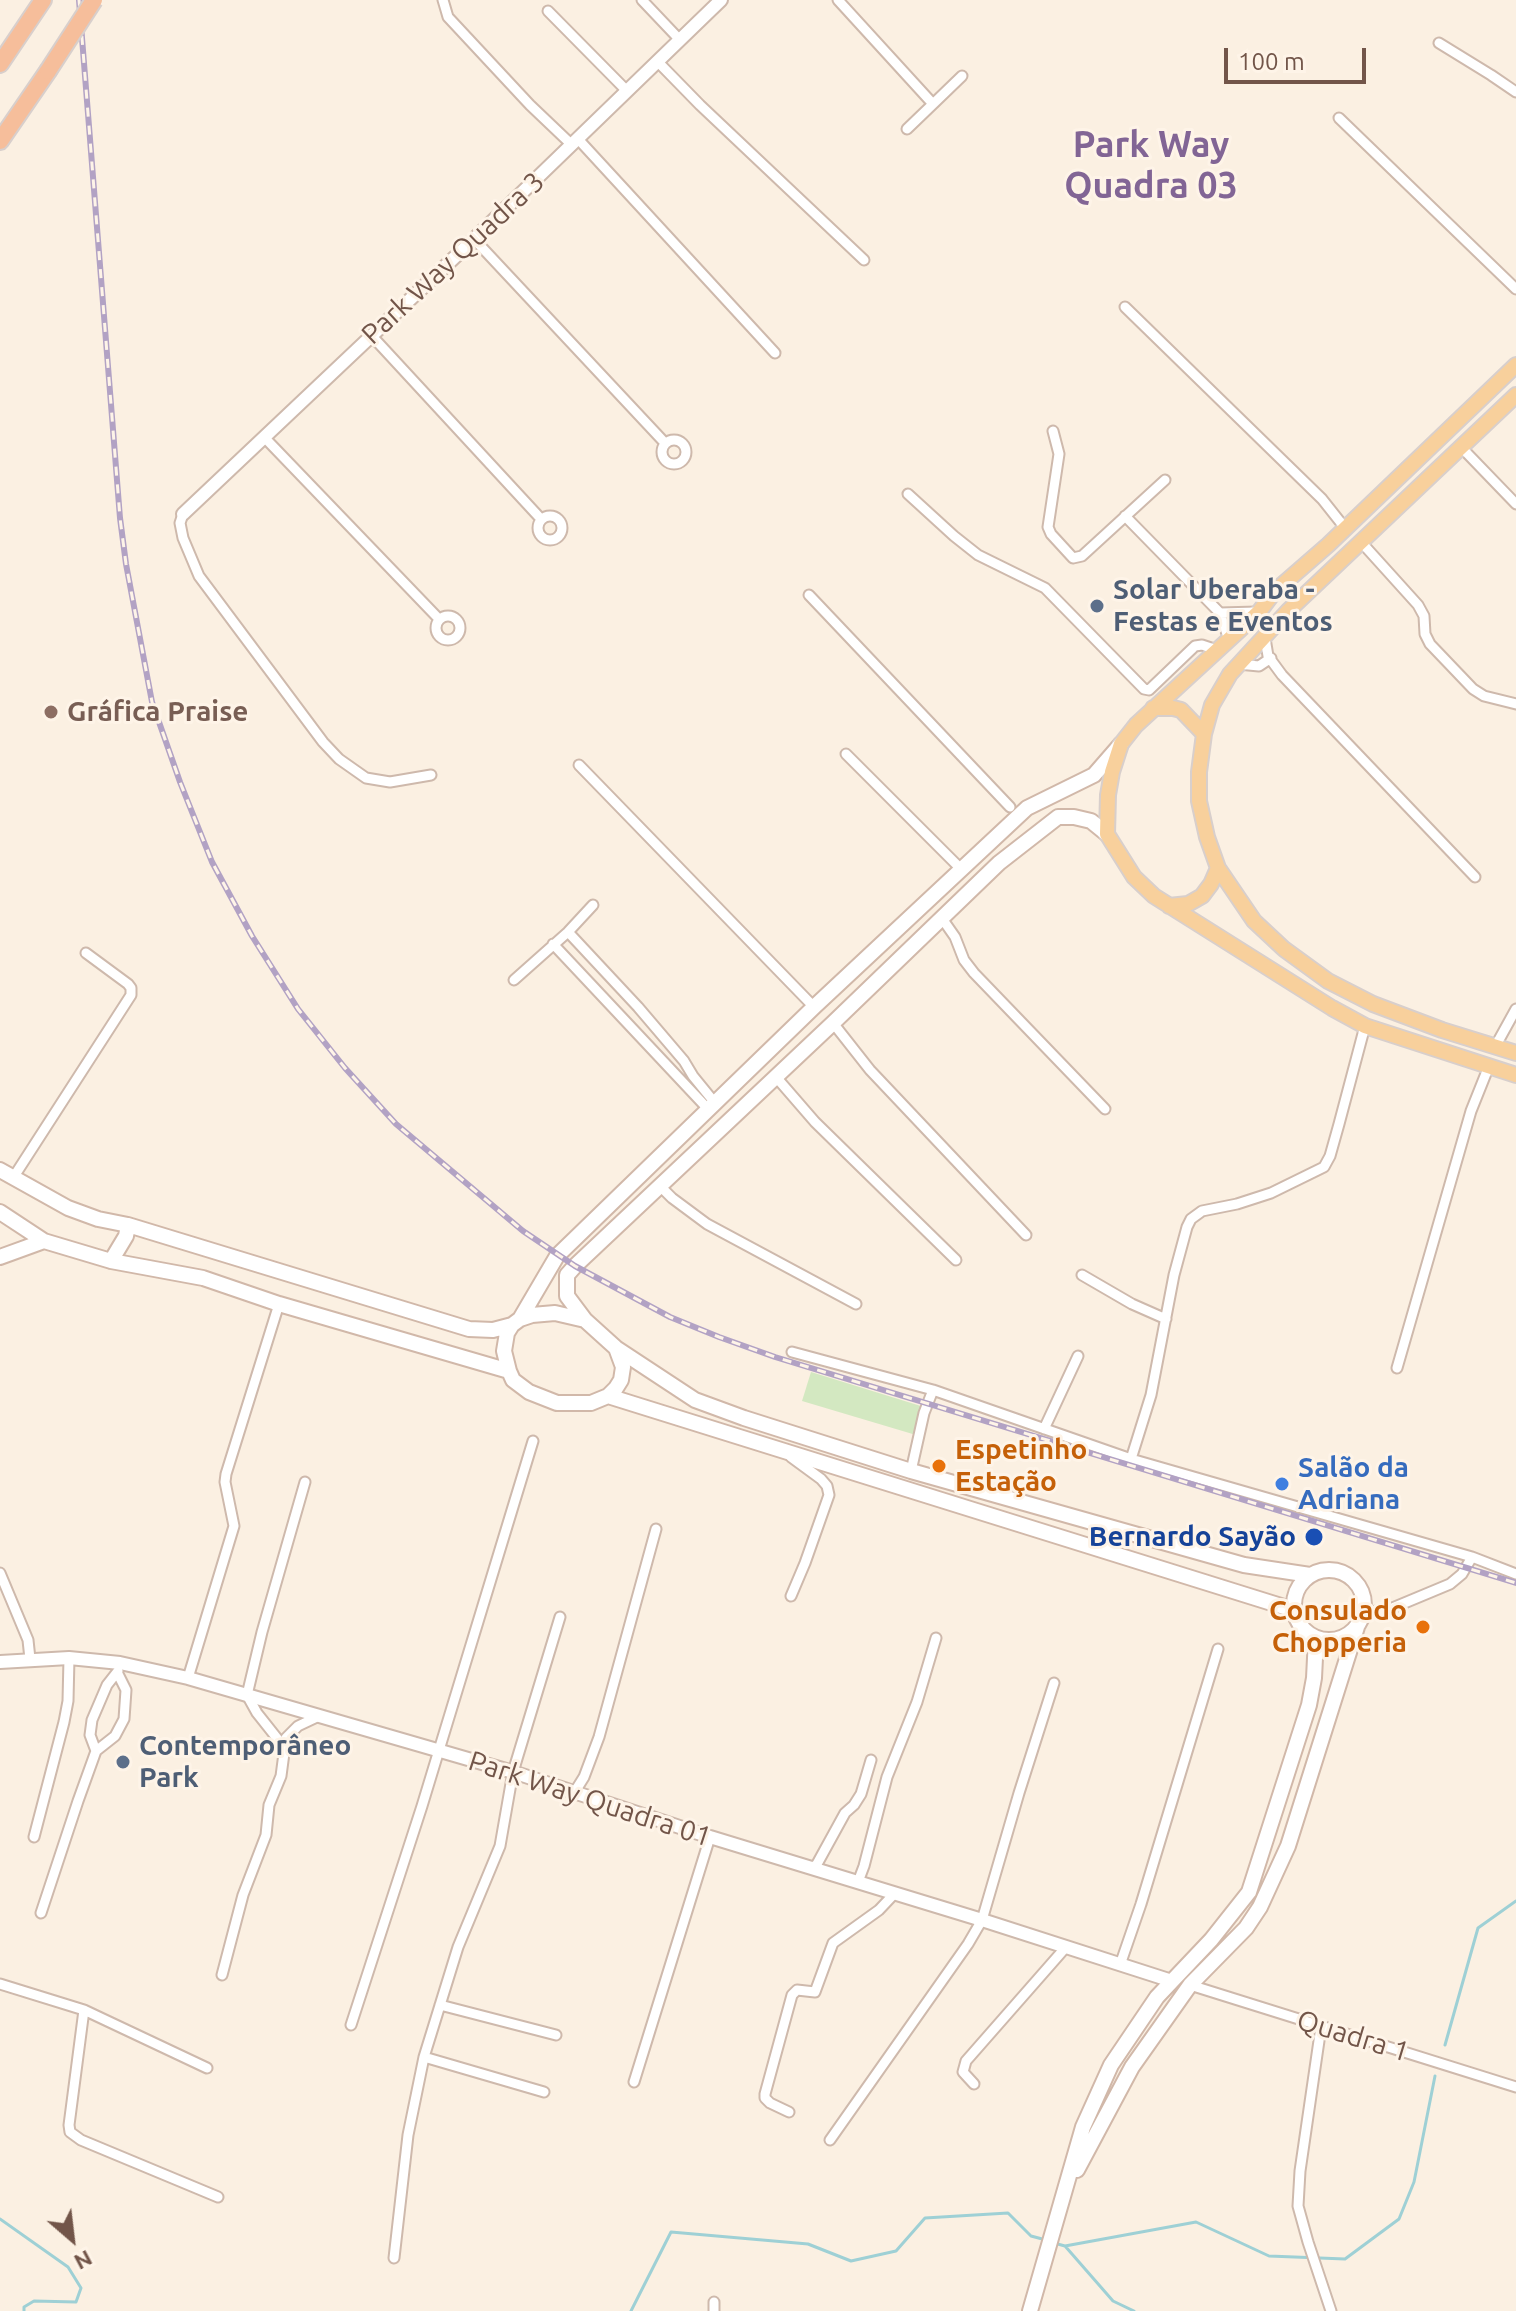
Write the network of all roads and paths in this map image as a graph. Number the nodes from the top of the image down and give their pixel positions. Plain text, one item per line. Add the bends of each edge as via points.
1 (94, 0) edge
2 (443, 0) edge
3 (642, 0) edge
4 (721, 0) edge
5 (838, 0) edge
6 (41, 4) edge
7 (548, 11) dead end
8 (680, 40) junction
9 (1439, 43) dead end
10 (658, 62) junction
11 (0, 64) edge
12 (962, 76) dead end
13 (627, 91) junction
14 (1516, 92) edge
15 (933, 104) junction
16 (1339, 118) dead end
17 (907, 129) dead end
18 (0, 141) edge
19 (575, 142) junction
20 (474, 239) junction
21 (864, 260) dead end
22 (1516, 289) edge
23 (1125, 307) dead end
24 (371, 335) junction
25 (775, 353) dead end
26 (1516, 365) edge
27 (1516, 395) edge
28 (1053, 431) dead end
29 (264, 437) junction
30 (665, 443) dead end
31 (1461, 447) junction
32 (1165, 480) dead end
33 (908, 494) dead end
34 (1516, 504) edge
35 (183, 514) joint
36 (1125, 516) junction
37 (541, 519) dead end
38 (1345, 528) junction
39 (1362, 543) junction
40 (809, 595) dead end
41 (1259, 612) junction
42 (1220, 613) junction
43 (439, 619) dead end
44 (1265, 638) junction
45 (1223, 645) junction
46 (1271, 658) junction
47 (1238, 664) junction
48 (1516, 704) edge
49 (1153, 708) junction
50 (1204, 734) junction
51 (1121, 744) junction
52 (846, 754) dead end
53 (579, 765) dead end
54 (431, 775) dead end
55 (1016, 813) junction
56 (1107, 834) junction
57 (1218, 868) junction
58 (961, 869) junction
59 (1475, 877) dead end
60 (593, 905) dead end
61 (1169, 906) junction
62 (941, 917) junction
63 (568, 932) junction
64 (553, 944) junction
65 (579, 944) junction
66 (86, 953) dead end
67 (565, 958) junction
68 (514, 980) dead end
69 (638, 1007) junction
70 (814, 1007) junction
71 (1516, 1009) edge
72 (624, 1021) junction
73 (833, 1023) junction
74 (1365, 1026) junction
75 (1495, 1047) junction
76 (1516, 1053) edge
77 (684, 1061) junction
78 (1489, 1066) junction
79 (672, 1071) junction
80 (1516, 1075) edge
81 (776, 1077) junction
82 (711, 1106) junction
83 (1105, 1109) dead end
84 (6, 1174) edge
85 (659, 1185) junction
86 (0, 1212) edge
87 (128, 1225) junction
88 (1026, 1235) dead end
89 (44, 1241) junction
90 (0, 1257) edge
91 (956, 1260) dead end
92 (111, 1261) junction
93 (1082, 1275) dead end
94 (279, 1304) junction
95 (856, 1304) dead end
96 (1166, 1319) junction
97 (585, 1320) junction
98 (516, 1322) junction
99 (616, 1348) junction
100 (792, 1352) dead end
101 (1078, 1356) dead end
102 (1397, 1368) dead end
103 (509, 1371) junction
104 (933, 1390) junction
105 (608, 1396) junction
106 (1044, 1429) junction
107 (533, 1441) dead end
108 (783, 1452) junction
109 (1131, 1459) junction
110 (911, 1471) junction
111 (305, 1482) dead end
112 (656, 1529) dead end
113 (1472, 1557) junction
114 (0, 1573) edge
115 (1516, 1574) edge
116 (1310, 1575) junction
117 (791, 1596) dead end
118 (1294, 1610) junction
119 (1364, 1613) junction
120 (560, 1617) dead end
121 (1357, 1627) junction
122 (936, 1638) dead end
123 (1316, 1638) junction
124 (1218, 1649) dead end
125 (69, 1658) junction
126 (30, 1659) junction
127 (0, 1662) edge
128 (119, 1668) junction
129 (188, 1678) junction
130 (1054, 1683) dead end
131 (247, 1695) junction
132 (317, 1717) junction
133 (284, 1747) junction
134 (96, 1751) junction
135 (438, 1751) junction
136 (871, 1760) dead end
137 (513, 1772) junction
138 (574, 1793) junction
139 (34, 1837) dead end
140 (710, 1837) junction
141 (812, 1868) junction
142 (858, 1882) junction
143 (895, 1893) junction
144 (41, 1913) dead end
145 (982, 1920) junction
146 (1066, 1947) junction
147 (1120, 1965) junction
148 (222, 1975) dead end
149 (1172, 1981) junction
150 (0, 1984) edge
151 (1190, 1985) junction
152 (440, 2005) junction
153 (84, 2010) junction
154 (351, 2025) dead end
155 (1321, 2027) junction
156 (556, 2035) dead end
157 (424, 2057) junction
158 (207, 2068) dead end
159 (634, 2082) dead end
160 (974, 2084) dead end
161 (1516, 2087) edge
162 (544, 2092) dead end
163 (789, 2112) dead end
164 (830, 2140) dead end
165 (218, 2197) dead end
166 (1062, 2199) junction
167 (394, 2258) dead end
168 (1030, 2311) edge
169 (1331, 2311) edge

1 - 18 highway, bridge
2 - 19 street via 448,17 530,105
3 - 8 street
4 - 8 street, Park Way Quadra 3
5 - 15 street
6 - 11 highway
7 - 13 street
8 - 10 street, Park Way Quadra 3
9 - 14 street
10 - 13 street, Park Way Quadra 3
10 - 21 street
12 - 15 street
13 - 19 street, Park Way Quadra 3
15 - 17 street
16 - 22 street
19 - 20 street, Park Way Quadra 3
19 - 25 street
20 - 24 street, Park Way Quadra 3
20 - 30 street
23 - 38 street via 1322,499
24 - 29 street, Park Way Quadra 3
24 - 37 street
26 - 38 main road
27 - 31 main road
28 - 36 street via 1059,454 1051,534 1076,559
29 - 35 street, Park Way Quadra 3
29 - 43 street
31 - 34 street
31 - 39 main road
32 - 36 street
33 - 45 street via 978,555 1045,588 1144,689 1195,646
35 - 54 street via 183,538 199,576 339,759 366,778 390,782
36 - 42 street
38 - 41 main road
39 - 44 main road
39 - 48 street via 1418,605 1430,644 1473,689
40 - 55 street
41 - 42 street
41 - 45 main road
42 - 45 street
44 - 46 street
44 - 47 main road
45 - 49 main road
46 - 47 street via 1259,666
46 - 59 street
47 - 50 main road via 1212,705
49 - 50 main road via 1181,710
49 - 51 main road
50 - 57 main road via 1199,801
51 - 55 main road via 1094,775
51 - 56 main road via 1110,783
52 - 58 street
53 - 70 street
55 - 58 main road
56 - 61 main road via 1134,877
56 - 62 main road via 1091,821 1058,817
57 - 61 main road via 1202,896
57 - 75 main road via 1254,921 1328,981 1373,1004
58 - 70 main road
60 - 63 street
61 - 74 main road
62 - 73 main road
62 - 83 street via 974,973
63 - 64 street
63 - 65 street
64 - 67 street
64 - 68 street
65 - 67 street
65 - 69 street
66 - 84 street via 128,984 131,995
67 - 72 street
69 - 72 street
69 - 77 street
70 - 82 main road
71 - 75 street
72 - 79 street
73 - 81 main road
73 - 88 street via 870,1070
74 - 78 main road
74 - 96 street via 1327,1163 1271,1193 1202,1211 1191,1219
75 - 76 main road
77 - 79 street
77 - 82 street
78 - 80 main road
78 - 102 street via 1471,1111
79 - 82 street
81 - 85 main road
81 - 91 street
82 - 98 main road via 557,1256
84 - 87 main road via 68,1208
85 - 95 street via 707,1224
85 - 97 main road via 567,1275 567,1296
86 - 89 main road
87 - 92 main road
87 - 98 main road via 469,1329 493,1330
89 - 90 main road
89 - 92 main road
92 - 94 main road via 203,1278
93 - 96 street
94 - 103 main road
94 - 129 street via 226,1474 234,1526
96 - 109 street
97 - 98 main road via 555,1313
97 - 99 main road
98 - 103 main road via 507,1333 504,1351
99 - 105 main road via 621,1380
99 - 110 main road via 695,1400
100 - 104 street
101 - 106 street
103 - 105 main road via 529,1392 557,1403 591,1403
104 - 106 street
104 - 110 street
105 - 108 main road
106 - 109 street
107 - 135 street
108 - 117 street via 821,1479 829,1495
108 - 118 main road
109 - 113 street
110 - 116 main road via 1244,1565
111 - 131 street
112 - 138 street via 599,1737
113 - 115 street
113 - 119 street via 1450,1584 1390,1609
114 - 126 street via 28,1640
116 - 118 main road via 1297,1590
116 - 119 main road via 1343,1572 1364,1596
118 - 123 main road via 1301,1627
119 - 121 main road
120 - 137 street
121 - 123 main road via 1345,1637
121 - 151 main road via 1288,1846 1260,1907
122 - 142 street via 887,1777
123 - 149 main road via 1309,1705 1249,1892
124 - 147 street
125 - 126 street, Park Way Quadra 01
125 - 128 street, Park Way Quadra 01
125 - 139 street via 64,1722
126 - 127 street, Park Way Quadra 01
128 - 129 street, Park Way Quadra 01
128 - 134 street via 92,1720
128 - 134 street via 126,1690 124,1719 115,1736
129 - 131 street, Park Way Quadra 01
130 - 145 street
131 - 132 street, Park Way Quadra 01
131 - 133 street
132 - 133 street via 291,1731
132 - 135 street, Park Way Quadra 01
133 - 148 street via 266,1835
134 - 144 street
135 - 137 street, Park Way Quadra 01
135 - 154 street
136 - 141 street via 861,1794
137 - 138 street, Park Way Quadra 01
137 - 152 street via 500,1846
138 - 140 street, Park Way Quadra 01
140 - 141 street, Park Way Quadra 01
140 - 159 street
141 - 142 street, Park Way Quadra 01
142 - 143 street, Park Way Quadra 01
143 - 145 street, Park Way Quadra 01
143 - 163 street via 833,1943 815,1992 797,1990 792,1995 765,2094 770,2103
145 - 146 street, Park Way Quadra 01
145 - 164 street
146 - 147 street, Park Way Quadra 01
146 - 160 street via 966,2061 963,2072
147 - 149 street, Park Way Quadra 01
149 - 166 main road via 1100,2085
150 - 153 street
151 - 155 street, Quadra 1
151 - 166 main road via 1132,2067
152 - 156 street
152 - 157 street
153 - 158 street
153 - 165 street via 70,2132
155 - 161 street, Quadra 1
155 - 169 street via 1298,2206
157 - 162 street
157 - 167 street via 408,2135
166 - 168 main road

